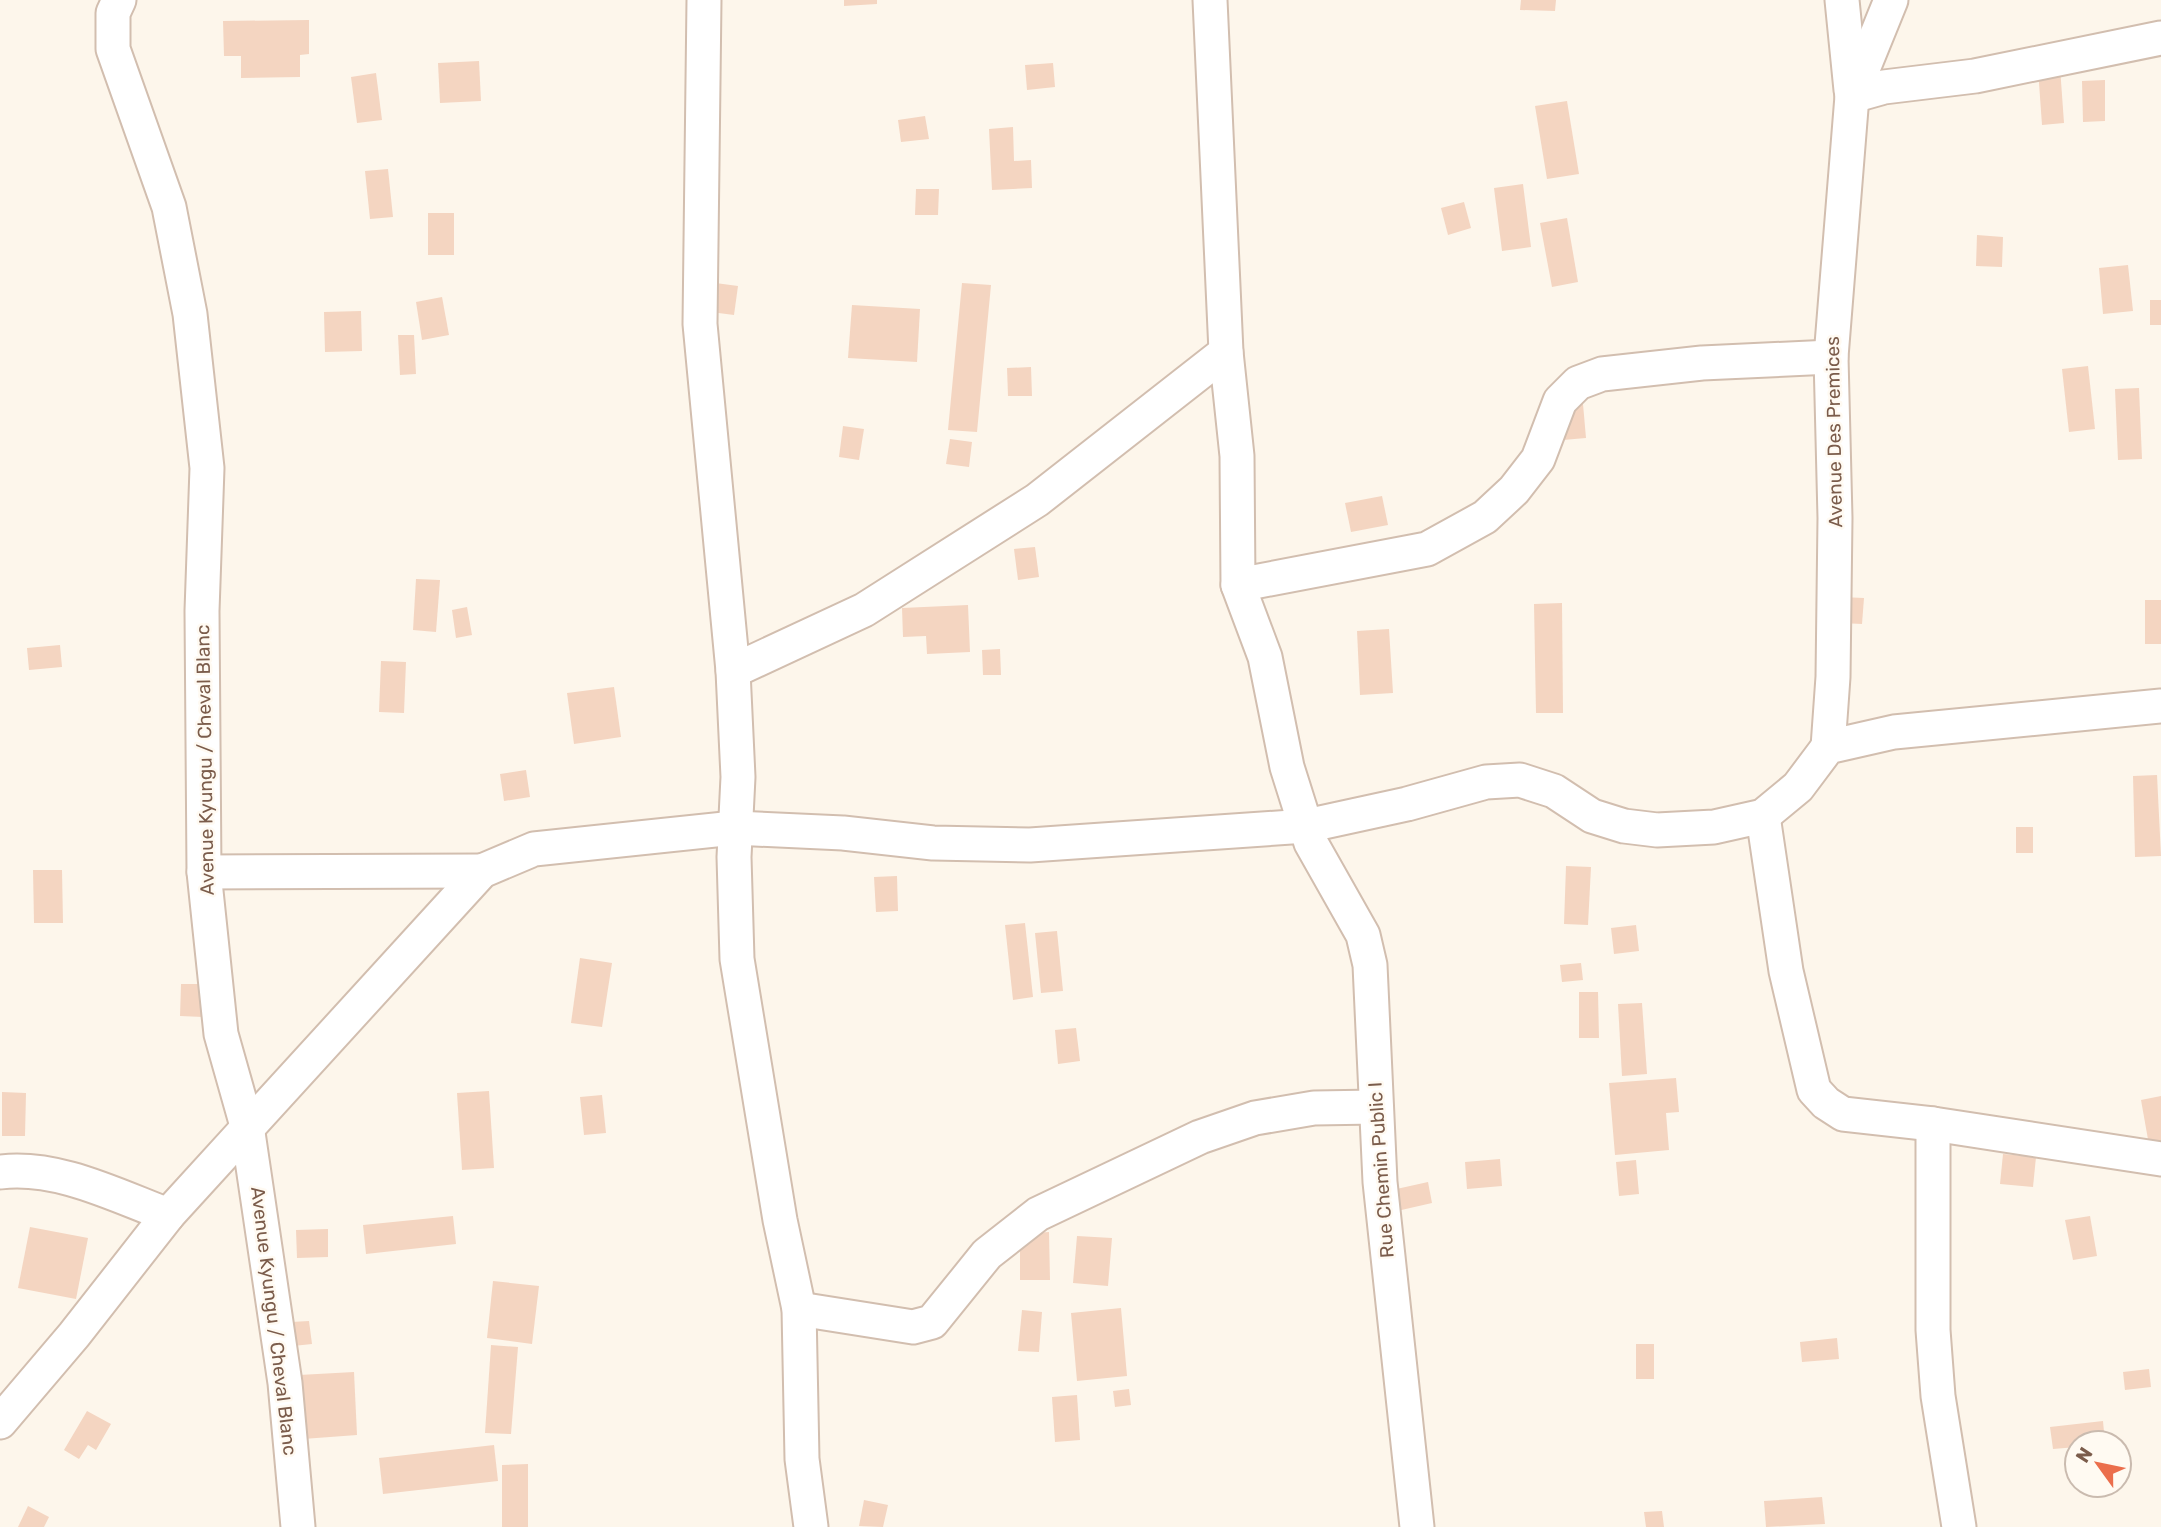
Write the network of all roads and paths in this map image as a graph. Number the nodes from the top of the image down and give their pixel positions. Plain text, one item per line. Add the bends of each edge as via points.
1 (119, 0) edge
2 (704, 0) edge
3 (1210, 0) edge
4 (1842, 0) edge
5 (1891, 0) edge
6 (2161, 38) edge
7 (1852, 96) junction
8 (1226, 352) junction
9 (1831, 357) junction
10 (1238, 585) junction
11 (733, 671) junction
12 (2161, 706) edge
13 (1828, 747) junction
14 (1763, 817) junction
15 (1306, 826) junction
16 (734, 828) junction
17 (482, 871) junction
18 (204, 873) junction
19 (1376, 1107) junction
20 (1933, 1124) junction
21 (247, 1126) junction
22 (2161, 1159) edge
23 (0, 1172) edge
24 (168, 1215) junction
25 (799, 1309) junction
26 (0, 1422) edge
27 (298, 1527) edge
28 (811, 1527) edge
29 (1417, 1527) edge
30 (1959, 1527) edge

1 - 18 street, Avenue Kyungu / Cheval Blanc via 113,13 113,49 169,207 190,314 207,468 202,611
2 - 11 street via 700,324
3 - 8 street
4 - 7 street
5 - 7 street, Avenue Des Premices
6 - 7 street
7 - 9 street, Avenue Des Premices
8 - 10 street via 1237,456
8 - 11 street via 1037,500 864,610
9 - 10 street via 1702,363 1602,374 1578,383 1560,401 1538,459 1485,517 1427,549
9 - 13 street, Avenue Des Premices via 1835,518
10 - 15 street, Rue Chemin Public I via 1265,657 1287,767
11 - 16 street via 738,777
12 - 13 street via 1894,732
13 - 14 street via 1798,787
14 - 15 street via 1714,827 1623,827 1591,816 1554,791 1520,780 1486,782
14 - 20 street via 1786,971 1814,1090 1843,1114
15 - 16 street via 1030,845 933,843
15 - 19 street, Rue Chemin Public I via 1363,935 1370,965
16 - 17 street via 534,849
16 - 25 street via 737,959
17 - 18 street
17 - 21 street
18 - 21 street, Avenue Kyungu / Cheval Blanc via 221,1034
19 - 25 street via 1314,1108 1255,1118 1200,1137 1038,1214 987,1254 932,1322 913,1328
19 - 29 street, Rue Chemin Public I via 1388,1273
20 - 22 street
20 - 30 street via 1933,1330 1938,1396
21 - 24 street
21 - 27 street, Avenue Kyungu / Cheval Blanc via 285,1383
23 - 24 street via 25,1169 82,1183
24 - 26 street
25 - 28 street via 802,1459

